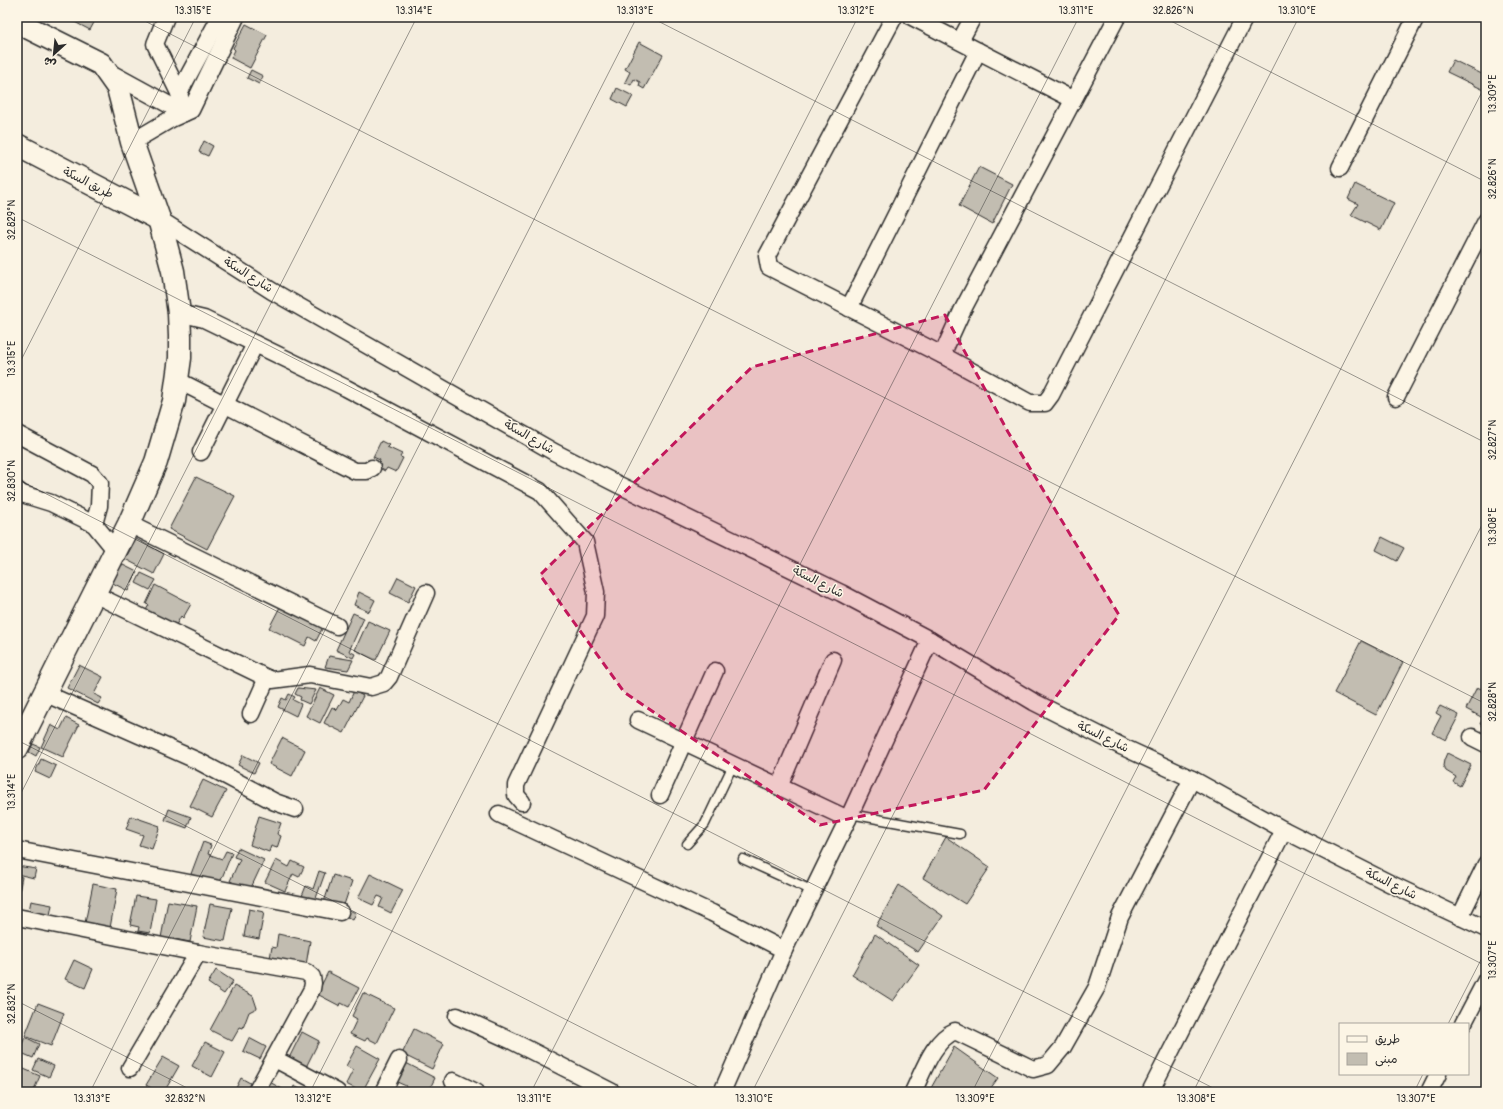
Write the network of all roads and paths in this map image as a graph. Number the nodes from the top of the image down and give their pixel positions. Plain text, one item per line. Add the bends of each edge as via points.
1 (166, 17) edge
2 (220, 17) edge
3 (236, 17) edge
4 (894, 17) edge
5 (912, 17) edge
6 (973, 17) edge
7 (1117, 17) edge
8 (1245, 17) edge
9 (1416, 17) edge
10 (17, 22) edge
11 (960, 41) junction
12 (978, 51) junction
13 (109, 72) junction
14 (179, 93) junction
15 (1072, 99) junction
16 (184, 113) junction
17 (132, 142) junction
18 (17, 145) edge
19 (1340, 168) dead end
20 (159, 219) junction
21 (1486, 221) edge
22 (849, 308) junction
23 (179, 313) junction
24 (255, 344) junction
25 (942, 355) junction
26 (177, 380) junction
27 (1396, 397) dead end
28 (224, 406) junction
29 (17, 434) edge
30 (201, 452) dead end
31 (372, 468) dead end
32 (17, 490) edge
33 (94, 524) junction
34 (129, 524) junction
35 (116, 551) junction
36 (426, 592) dead end
37 (94, 594) junction
38 (337, 626) dead end
39 (930, 640) junction
40 (833, 660) dead end
41 (715, 671) dead end
42 (267, 678) junction
43 (44, 693) junction
44 (251, 714) dead end
45 (638, 720) dead end
46 (1472, 737) dead end
47 (683, 742) junction
48 (1486, 744) edge
49 (17, 748) edge
50 (733, 765) junction
51 (1192, 779) junction
52 (779, 787) junction
53 (660, 795) dead end
54 (522, 802) dead end
55 (295, 809) dead end
56 (499, 814) dead end
57 (849, 816) junction
58 (1284, 830) junction
59 (960, 834) dead end
60 (687, 844) dead end
61 (17, 850) edge
62 (743, 859) dead end
63 (1486, 864) edge
64 (813, 891) junction
65 (1463, 910) junction
66 (340, 912) dead end
67 (17, 917) edge
68 (1486, 929) edge
69 (784, 950) junction
70 (198, 953) junction
71 (1486, 980) edge
72 (457, 1016) dead end
73 (1464, 1023) edge
74 (275, 1059) junction
75 (399, 1060) dead end
76 (130, 1068) dead end
77 (1438, 1075) edge
78 (453, 1081) dead end
79 (256, 1092) edge
80 (336, 1092) edge
81 (383, 1092) edge
82 (476, 1092) edge
83 (612, 1092) edge
84 (722, 1092) edge
85 (913, 1092) edge
86 (1150, 1092) edge
87 (1429, 1092) edge

1 - 14 street via 155,44
2 - 14 street
3 - 16 street via 191,110
4 - 22 street via 767,256 769,268
5 - 11 street
6 - 11 street
7 - 15 street
8 - 25 street via 1045,404 1030,403
9 - 19 street
10 - 13 main road via 91,58
11 - 12 street
12 - 15 street
12 - 22 street
13 - 16 street
13 - 17 main road via 118,88
14 - 16 street
15 - 25 street via 962,311
16 - 17 street
17 - 20 main road
18 - 20 main road, طريق السكة
20 - 23 main road via 173,270
20 - 39 street, شارع السكة via 272,291 554,452 841,593
21 - 27 street
22 - 25 street
23 - 24 street via 204,319
23 - 26 main road via 180,358
24 - 28 street
24 - 54 street via 346,388 540,491 585,542 596,592 596,611 516,785 516,796
26 - 28 street
26 - 34 main road via 163,442
28 - 30 street
28 - 31 street via 355,471 367,471
29 - 33 street via 92,474 100,483 99,506
32 - 33 street
33 - 35 street
34 - 35 main road
34 - 38 street
35 - 37 main road
36 - 42 street via 389,677 384,683 372,687 310,675 272,680
37 - 42 street
37 - 43 main road
39 - 51 street, شارع السكة via 1034,702
39 - 57 street
40 - 52 street
41 - 47 street
42 - 44 street
43 - 49 main road
43 - 55 street via 204,764 275,802
45 - 47 street
46 - 48 street
47 - 50 street
47 - 53 street
50 - 52 street
50 - 60 lane via 705,824
51 - 58 street, شارع السكة
51 - 85 street via 1120,917 1109,957 1097,987 1063,1047 1048,1065 1033,1069 955,1031 946,1034
52 - 57 street
56 - 69 street via 712,913
57 - 59 lane
57 - 64 street
58 - 65 street, شارع السكة via 1391,884
58 - 86 street
61 - 66 street
62 - 64 lane
63 - 65 street
64 - 69 street
65 - 68 street, شارع السكة
67 - 70 street
69 - 84 street
70 - 74 street via 306,972 312,977 312,989
70 - 76 street
71 - 73 street
72 - 83 street
74 - 79 street
74 - 80 street
75 - 81 street
77 - 87 street
78 - 82 street

